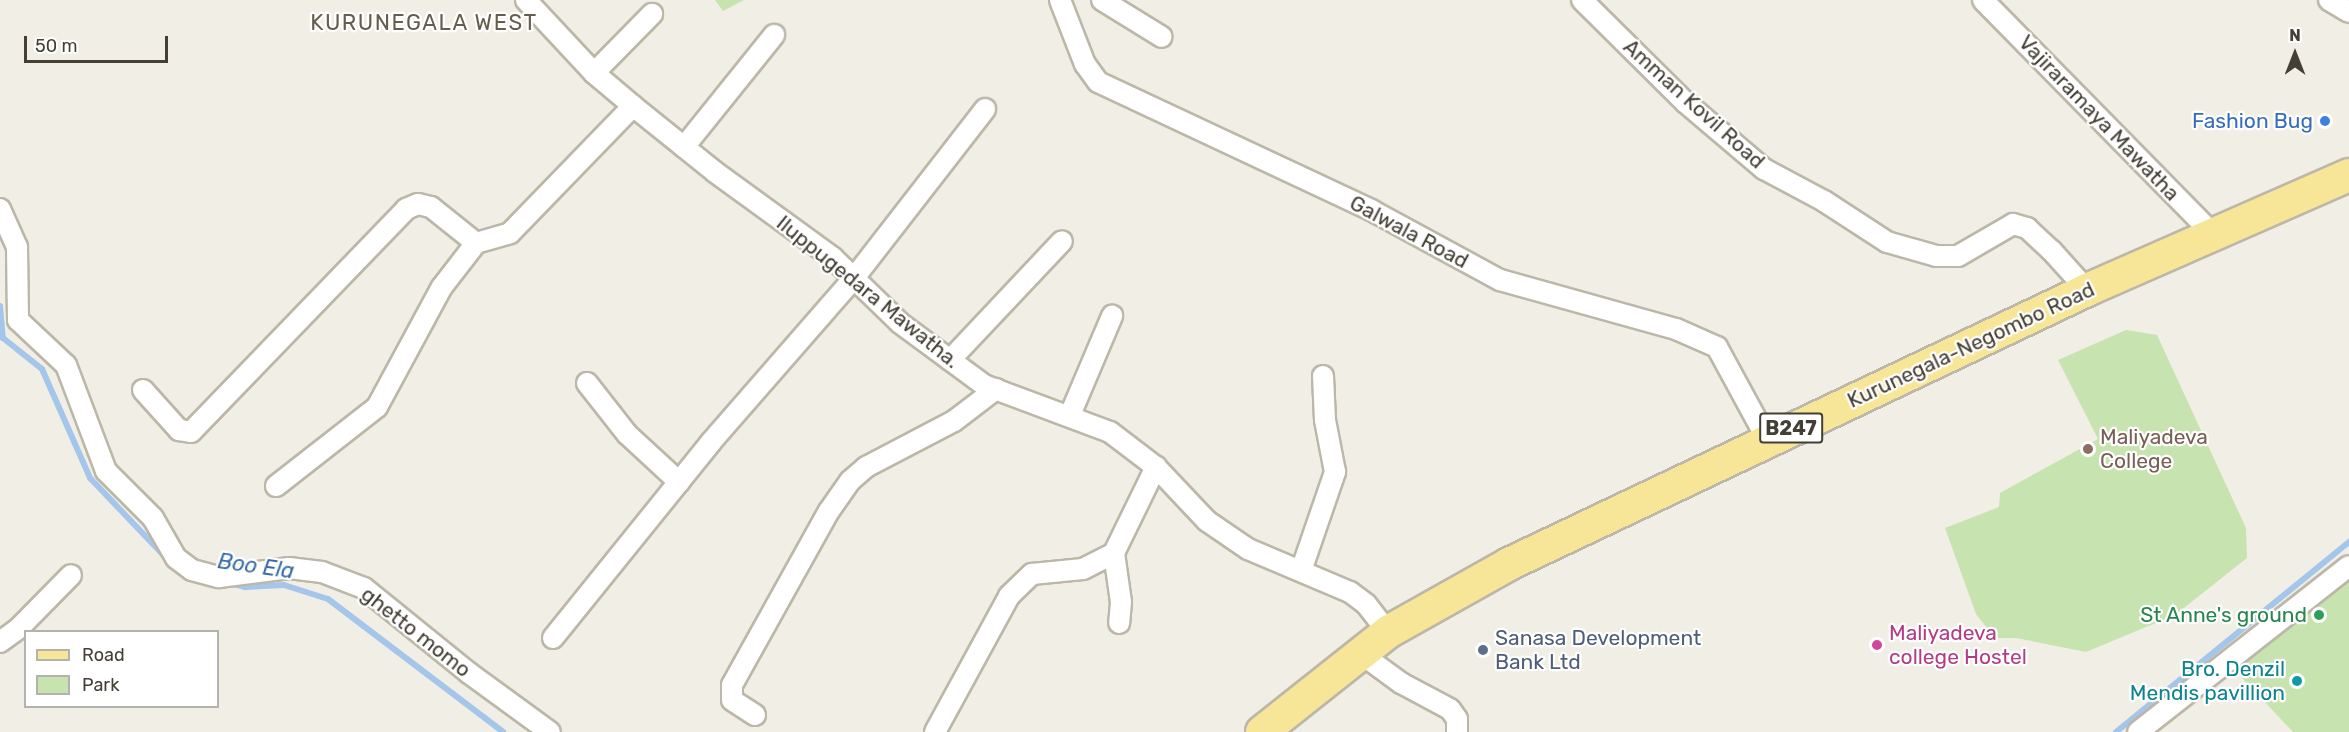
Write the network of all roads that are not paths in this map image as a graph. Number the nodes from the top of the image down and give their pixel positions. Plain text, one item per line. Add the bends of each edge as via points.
1 (526, 0) edge
2 (1060, 0) edge
3 (1102, 0) edge
4 (1582, 0) edge
5 (1983, 0) edge
6 (2330, 0) edge
7 (2349, 12) edge
8 (652, 14) dead end
9 (774, 35) dead end
10 (1162, 37) dead end
11 (594, 73) junction
12 (633, 106) junction
13 (985, 109) dead end
14 (684, 147) junction
15 (2349, 175) edge
16 (0, 209) edge
17 (2215, 236) junction
18 (1062, 241) dead end
19 (476, 243) junction
20 (854, 278) junction
21 (2087, 290) junction
22 (1112, 316) dead end
23 (950, 360) junction
24 (1323, 376) dead end
25 (587, 382) dead end
26 (996, 389) junction
27 (143, 390) dead end
28 (1070, 415) junction
29 (1767, 439) junction
30 (1156, 467) junction
31 (679, 482) junction
32 (276, 486) dead end
33 (1114, 552) junction
34 (2349, 566) edge
35 (1302, 568) junction
36 (71, 575) dead end
37 (1119, 622) dead end
38 (1388, 632) junction
39 (553, 638) dead end
40 (0, 642) edge
41 (1360, 653) junction
42 (755, 715) dead end
43 (550, 732) edge
44 (935, 732) edge
45 (1262, 732) edge
46 (1457, 732) edge
47 (2138, 732) edge

1 - 11 street, Iluppugedara Mawatha.
2 - 29 street, Galwala Road via 1084,64 1098,82 1371,210 1500,280 1676,329 1717,347
3 - 10 street
4 - 21 street, Amman Kovil Road via 1685,102 1764,169 1824,201 1887,242 1936,256 1958,256 2013,224 2027,228
5 - 17 street, Vajiraramaya Mawatha
6 - 7 street
8 - 11 street
9 - 14 street
11 - 12 street, Iluppugedara Mawatha.
12 - 14 street, Iluppugedara Mawatha.
12 - 19 street via 510,233
13 - 20 street
14 - 20 street, Iluppugedara Mawatha. via 832,257
15 - 17 main road, Kurunegala-Negombo Road / B247
16 - 43 street, ghetto momo via 17,247 18,320 66,365 106,471 153,518 176,558 192,570 219,577 288,568 322,572 364,588
17 - 21 main road, Kurunegala-Negombo Road / B247
18 - 23 street
19 - 27 street via 431,207 418,204 406,209 191,432 179,430
19 - 32 street via 442,287 377,407
20 - 23 street, Iluppugedara Mawatha. via 900,323
20 - 31 street
21 - 29 main road, Kurunegala-Negombo Road / B247
22 - 28 street
23 - 26 street, Iluppugedara Mawatha.
24 - 35 street via 1325,420 1335,472
25 - 31 street via 627,434
26 - 28 street, Iluppugedara Mawatha.
26 - 42 street via 954,421 866,467 850,481 823,521 732,685 732,700
28 - 30 street, Iluppugedara Mawatha. via 1110,432
29 - 38 main road, Kurunegala-Negombo Road / B247 via 1509,564
30 - 33 street
30 - 35 street, Iluppugedara Mawatha. via 1207,521 1248,549
31 - 39 street
33 - 37 street via 1121,602
33 - 44 street via 1083,569 1032,574 1009,596
34 - 47 street
35 - 38 street, Iluppugedara Mawatha. via 1350,592
36 - 40 street
38 - 41 main road, Kurunegala-Negombo Road / B247
41 - 45 main road, Kurunegala-Negombo Road / B247
41 - 46 street via 1401,683 1450,709 1457,719

